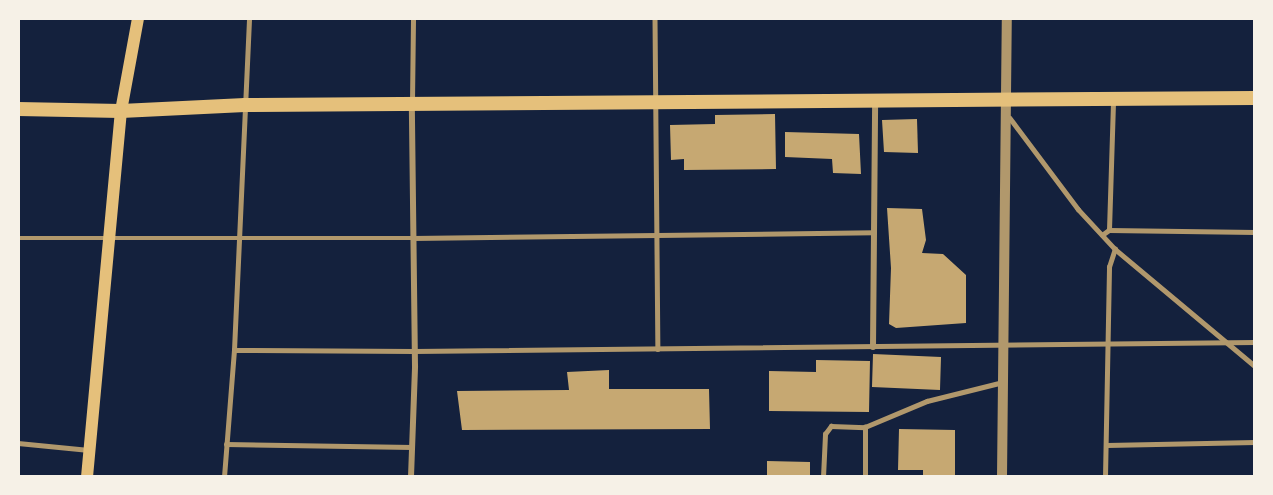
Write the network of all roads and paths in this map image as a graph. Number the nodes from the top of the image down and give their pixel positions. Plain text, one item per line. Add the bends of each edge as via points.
1 (138, 18) edge
2 (249, 18) edge
3 (413, 18) edge
4 (655, 18) edge
5 (1007, 18) edge
6 (1255, 98) edge
7 (1113, 99) junction
8 (875, 102) junction
9 (656, 103) junction
10 (412, 104) junction
11 (245, 105) junction
12 (1006, 105) junction
13 (18, 109) edge
14 (121, 111) junction
15 (1110, 230) junction
16 (874, 232) junction
17 (1255, 232) edge
18 (657, 235) junction
19 (1102, 235) junction
20 (239, 236) junction
21 (18, 238) edge
22 (413, 238) junction
23 (111, 239) junction
24 (1115, 249) junction
25 (1225, 342) junction
26 (1255, 342) edge
27 (1004, 343) junction
28 (1108, 343) junction
29 (873, 347) junction
30 (658, 349) junction
31 (234, 350) junction
32 (414, 351) junction
33 (1255, 366) edge
34 (1003, 382) junction
35 (865, 427) junction
36 (1255, 442) edge
37 (18, 443) edge
38 (226, 444) junction
39 (1107, 445) junction
40 (412, 447) junction
41 (89, 450) junction
42 (87, 477) edge
43 (224, 477) edge
44 (411, 477) edge
45 (823, 477) edge
46 (865, 477) edge
47 (1002, 477) edge
48 (1105, 477) edge

1 - 14 main road
2 - 11 lane
3 - 10 lane
4 - 9 lane
5 - 12 street
6 - 7 main road
7 - 12 main road
7 - 15 lane
8 - 9 main road
8 - 12 main road
8 - 16 street
9 - 10 main road
9 - 18 lane
10 - 11 main road
10 - 22 street
11 - 14 main road
11 - 20 lane
12 - 19 lane via 1012,124
12 - 27 street
13 - 14 main road
14 - 23 main road
15 - 17 lane
15 - 19 lane
16 - 18 lane
16 - 29 street
18 - 22 lane
18 - 30 lane
19 - 24 lane
20 - 22 lane
20 - 23 lane
20 - 31 lane
21 - 23 lane
22 - 32 street
23 - 41 main road
24 - 25 lane
24 - 28 lane via 1109,267
25 - 26 lane
25 - 28 lane
25 - 33 lane
27 - 28 lane
27 - 29 lane
27 - 34 street
28 - 39 lane
29 - 30 lane
30 - 32 lane
31 - 32 lane
31 - 38 lane
32 - 40 street
34 - 35 lane via 927,401
34 - 47 street
35 - 45 lane via 831,426 825,434
35 - 46 lane
36 - 39 lane
37 - 41 lane
38 - 40 lane
38 - 43 lane
39 - 48 lane
40 - 44 street
41 - 42 main road

